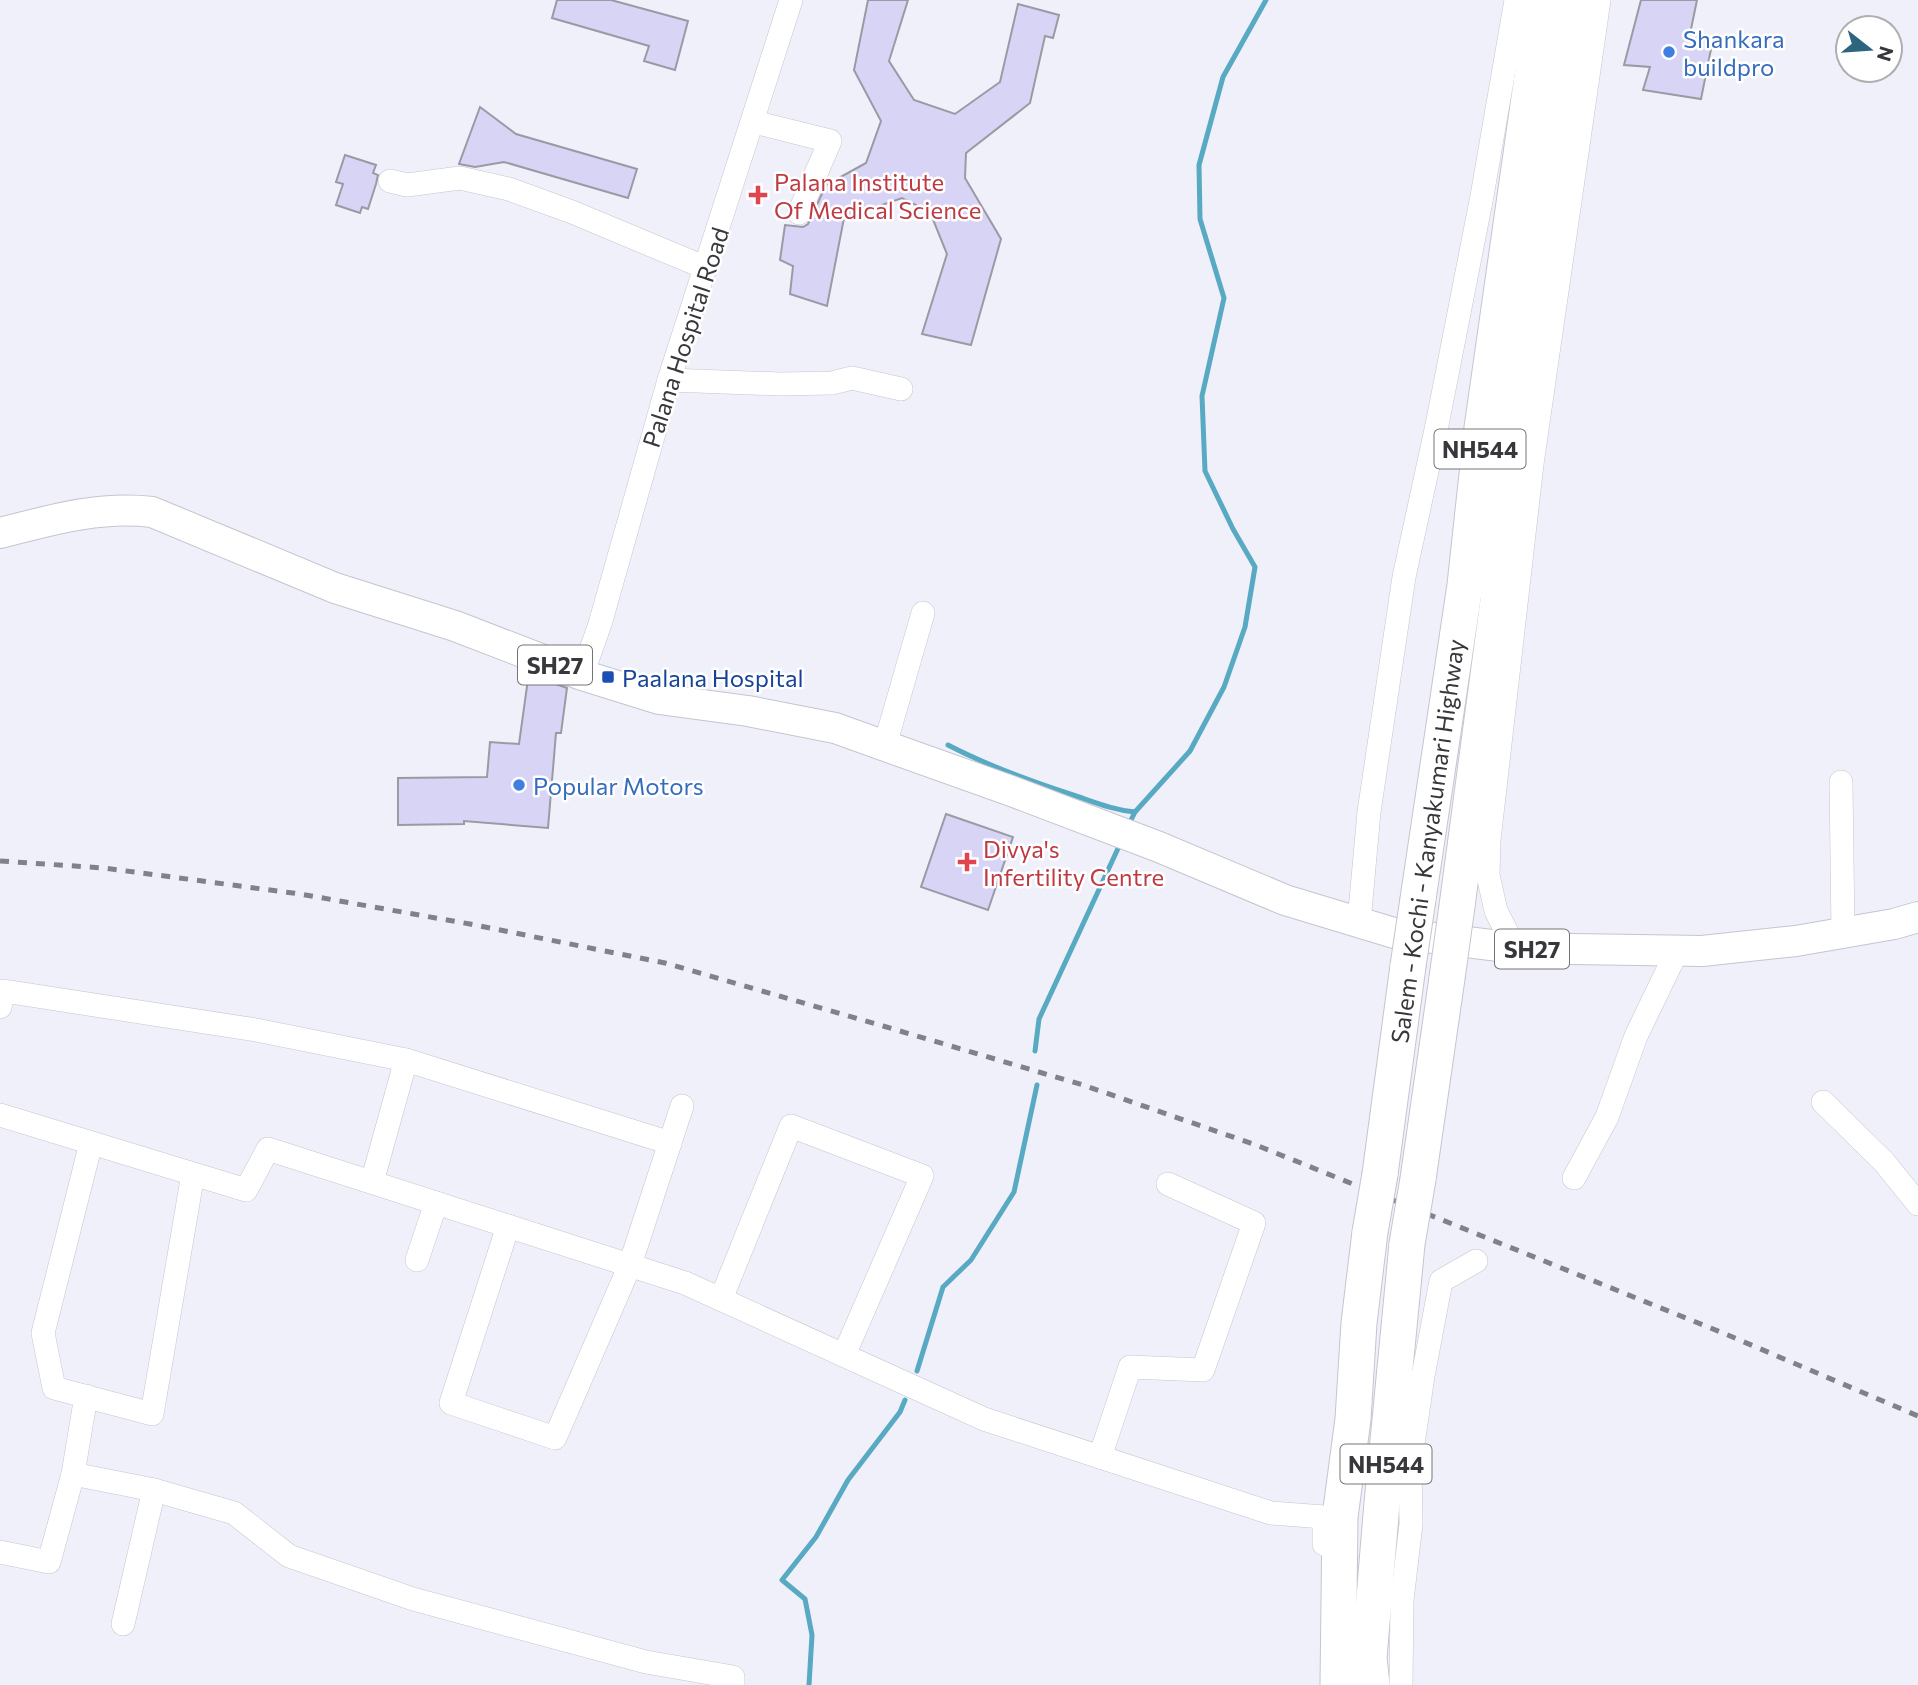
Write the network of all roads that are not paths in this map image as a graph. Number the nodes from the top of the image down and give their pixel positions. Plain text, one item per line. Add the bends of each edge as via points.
1 (791, 0) edge
2 (1516, 0) edge
3 (1543, 0) edge
4 (1575, 0) edge
5 (1599, 0) edge
6 (754, 122) junction
7 (390, 181) dead end
8 (799, 213) dead end
9 (706, 268) junction
10 (669, 380) junction
11 (901, 389) dead end
12 (0, 533) edge
13 (923, 613) dead end
14 (582, 675) junction
15 (885, 745) junction
16 (1841, 782) dead end
17 (1918, 917) edge
18 (1359, 922) junction
19 (1843, 933) junction
20 (1515, 948) junction
21 (1677, 951) junction
22 (0, 1007) edge
23 (406, 1060) junction
24 (1823, 1102) dead end
25 (682, 1105) dead end
26 (0, 1115) edge
27 (91, 1143) junction
28 (670, 1143) junction
29 (193, 1174) junction
30 (1574, 1178) dead end
31 (372, 1182) junction
32 (1168, 1184) dead end
33 (436, 1203) junction
34 (1918, 1204) edge
35 (508, 1226) junction
36 (417, 1260) dead end
37 (1476, 1261) dead end
38 (630, 1265) junction
39 (721, 1299) junction
40 (844, 1355) junction
41 (86, 1396) junction
42 (1100, 1457) junction
43 (73, 1474) junction
44 (154, 1490) junction
45 (0, 1552) edge
46 (123, 1624) dead end
47 (733, 1685) edge
48 (1324, 1685) edge
49 (1338, 1685) edge
50 (1372, 1685) edge
51 (1401, 1685) edge

1 - 6 street, Palana Hospital Road
2 - 18 street via 1482,195 1404,577 1369,811
3 - 49 highway, Salem - Kochi - Kanyakumari Highway / NH544, bridge via 1482,428 1465,585 1370,1232 1340,1517
4 - 50 highway, Salem - Kochi - Kanyakumari Highway / NH544, bridge via 1507,480 1498,601 1457,906 1407,1244 1369,1658
5 - 20 street via 1532,464 1489,841 1488,875 1496,912
6 - 8 street via 830,141
6 - 9 street, Palana Hospital Road
7 - 9 street via 407,185 460,178 509,189
9 - 10 street, Palana Hospital Road
10 - 11 street via 780,384 852,378
10 - 14 street, Palana Hospital Road
12 - 14 main road, SH27 via 122,509 152,512 335,588 456,626
13 - 15 street
14 - 15 main road, SH27 via 659,699 748,710 835,728
15 - 18 main road, SH27 via 1285,900
16 - 19 street
17 - 19 main road, SH27
18 - 20 main road, SH27 via 1394,933
19 - 21 main road, SH27
20 - 21 main road, SH27
21 - 30 street via 1636,1036 1606,1117
22 - 23 street via 4,991 256,1030
23 - 28 street
23 - 31 street
24 - 34 street via 1884,1161
25 - 28 street
26 - 27 street
27 - 29 street
27 - 41 street via 43,1333 54,1388
28 - 38 street
29 - 31 street via 246,1190 268,1149
29 - 41 street via 152,1414
31 - 33 street
32 - 42 street via 1254,1223 1203,1370 1130,1367
33 - 35 street
33 - 36 street
35 - 38 street
35 - 38 street via 451,1404 555,1438
37 - 51 street via 1441,1281 1423,1376 1410,1464
38 - 39 street
39 - 40 street
39 - 40 street via 791,1126 922,1175
40 - 42 street via 984,1419
41 - 43 street
42 - 48 street via 1271,1513 1324,1517
43 - 44 street
43 - 45 street via 49,1562
44 - 46 street
44 - 47 street via 234,1513 289,1556 413,1599 646,1662 733,1677

